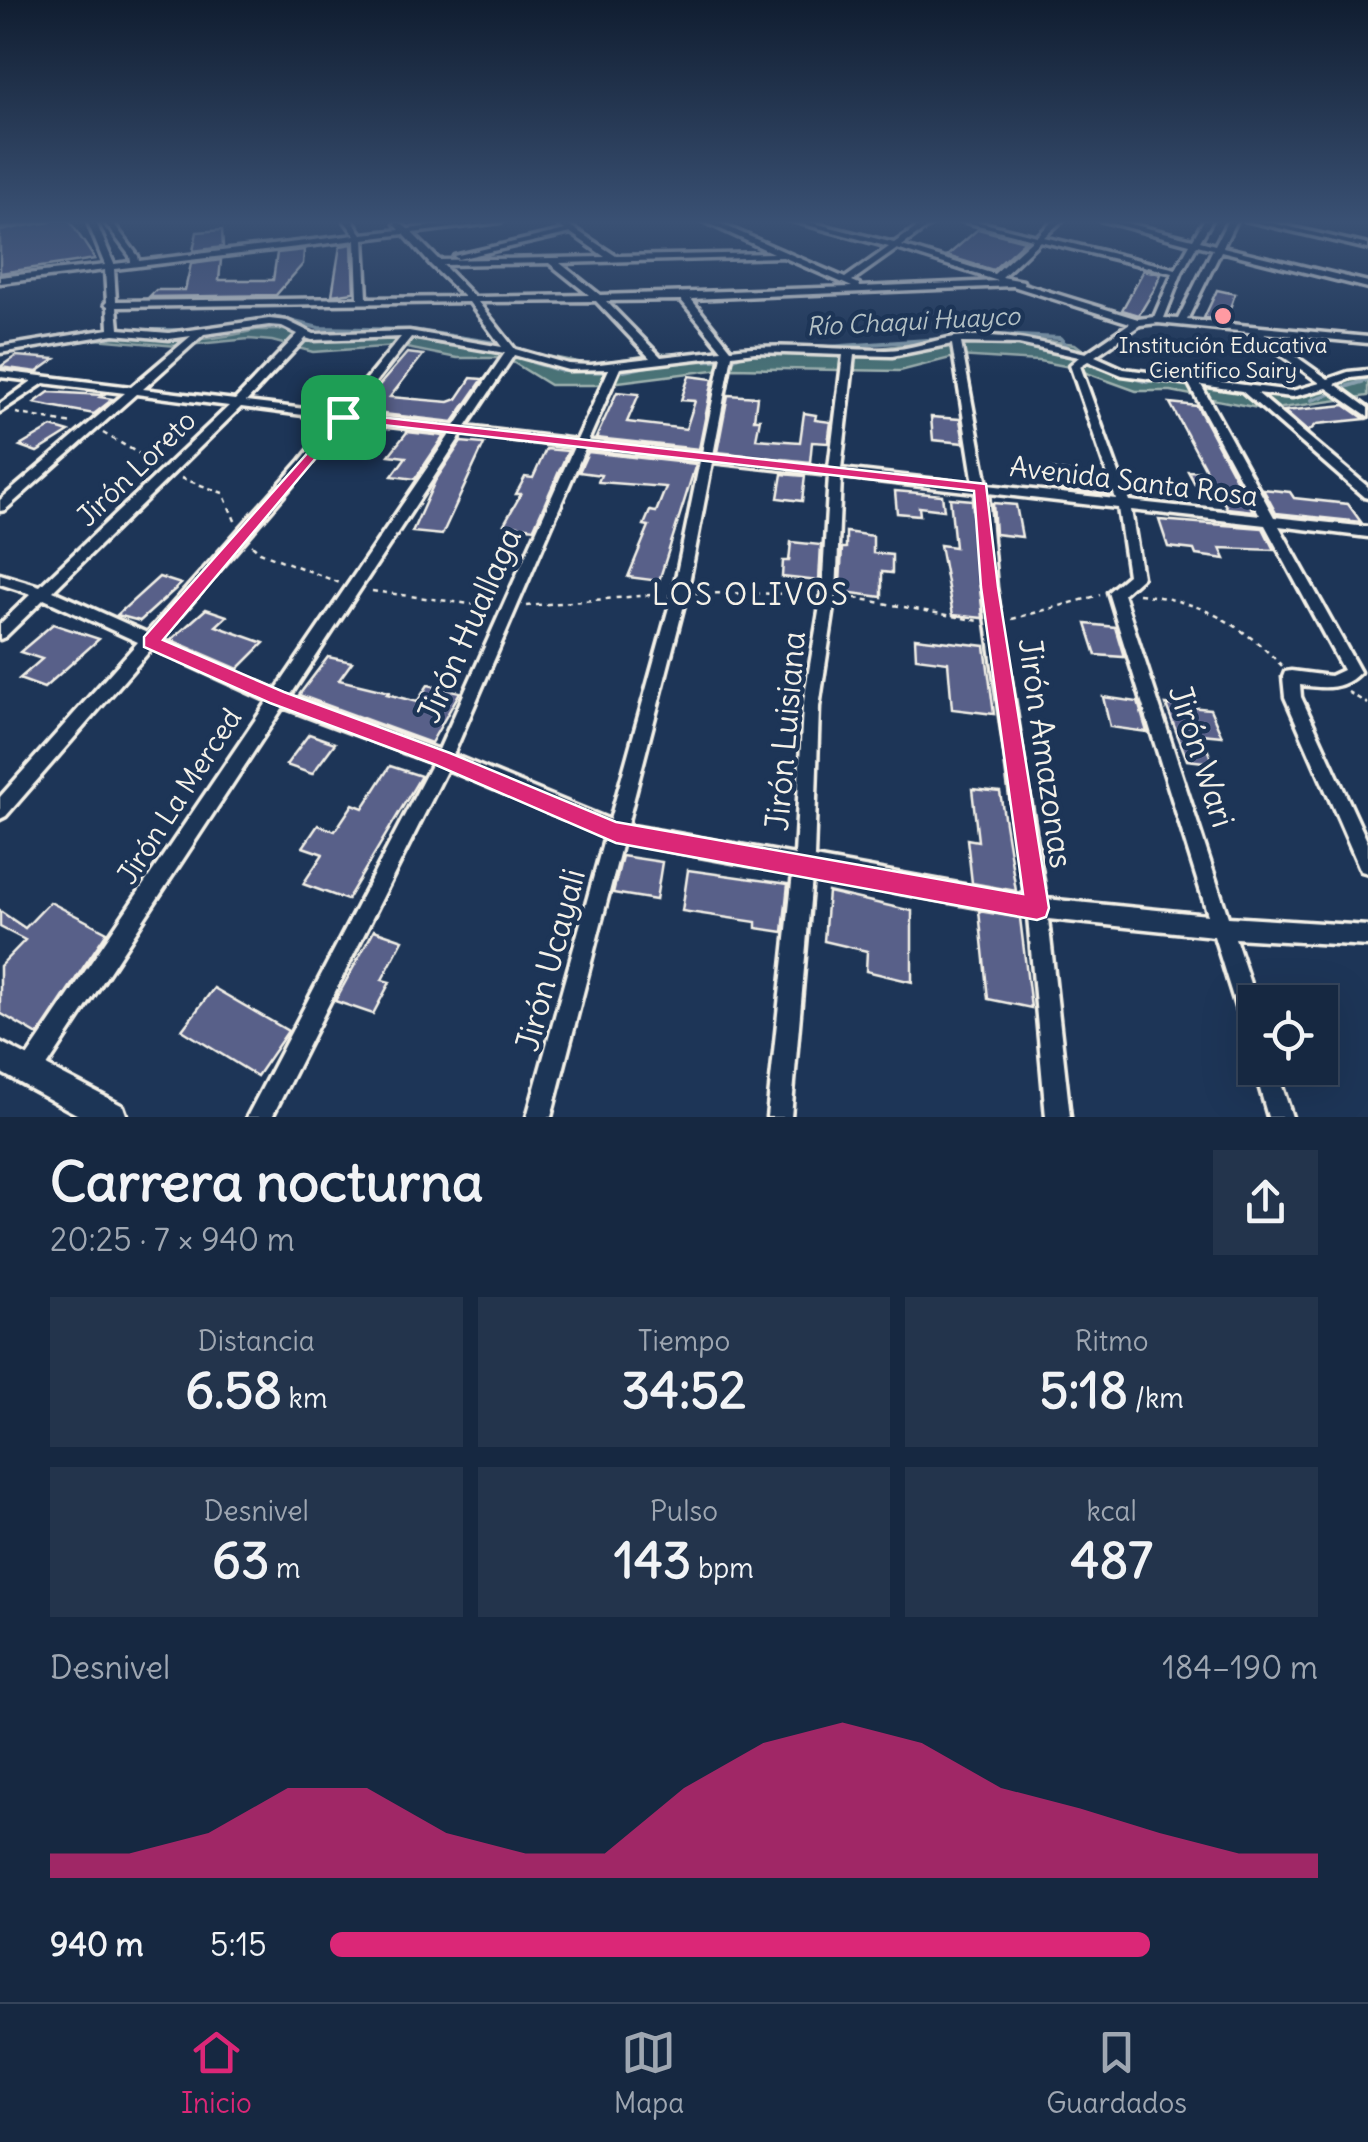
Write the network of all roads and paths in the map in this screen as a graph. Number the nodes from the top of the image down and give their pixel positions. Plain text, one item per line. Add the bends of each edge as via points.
1 (43, 272) edge
2 (110, 272) edge
3 (361, 272) edge
4 (444, 272) edge
5 (566, 272) edge
6 (824, 272) edge
7 (859, 272) edge
8 (980, 272) edge
9 (1002, 272) edge
10 (1178, 272) edge
11 (1208, 272) edge
12 (1317, 272) edge
13 (996, 277) junction
14 (0, 278) edge
15 (846, 281) junction
16 (1020, 284) junction
17 (1368, 285) edge
18 (861, 289) junction
19 (684, 297) junction
20 (598, 298) junction
21 (472, 300) junction
22 (363, 302) junction
23 (110, 304) junction
24 (1158, 320) junction
25 (1182, 320) junction
26 (1137, 322) junction
27 (1252, 329) junction
28 (114, 330) junction
29 (199, 334) junction
30 (409, 334) junction
31 (303, 335) junction
32 (956, 340) junction
33 (1368, 340) edge
34 (0, 350) edge
35 (849, 350) junction
36 (511, 351) junction
37 (728, 351) junction
38 (1086, 356) junction
39 (657, 359) junction
40 (615, 367) junction
41 (1368, 373) edge
42 (0, 374) edge
43 (1192, 379) junction
44 (42, 380) junction
45 (1331, 385) junction
46 (138, 389) junction
47 (1245, 389) junction
48 (238, 404) junction
49 (0, 409) edge
50 (1368, 413) edge
51 (343, 417) junction
52 (92, 428) junction
53 (460, 428) junction
54 (584, 443) junction
55 (709, 457) junction
56 (835, 471) junction
57 (168, 473) junction
58 (981, 488) junction
59 (1368, 494) edge
60 (1124, 504) junction
61 (0, 507) edge
62 (1270, 522) junction
63 (1368, 532) edge
64 (242, 536) junction
65 (0, 580) edge
66 (352, 588) junction
67 (1115, 592) junction
68 (680, 593) junction
69 (44, 594) junction
70 (829, 594) junction
71 (510, 608) junction
72 (997, 624) junction
73 (0, 633) edge
74 (150, 642) junction
75 (1292, 677) junction
76 (1332, 683) junction
77 (277, 698) junction
78 (1368, 704) edge
79 (443, 759) junction
80 (0, 810) edge
81 (616, 832) junction
82 (804, 864) junction
83 (1368, 864) edge
84 (1037, 908) junction
85 (1223, 927) junction
86 (1368, 936) edge
87 (1240, 985) edge
88 (0, 1056) edge
89 (29, 1074) junction
90 (1270, 1085) edge
91 (112, 1117) edge
92 (259, 1117) edge
93 (538, 1117) edge
94 (779, 1117) edge
95 (1058, 1117) edge
96 (1280, 1117) edge

1 - 14 street
2 - 23 street
3 - 22 street
4 - 21 street
5 - 20 street
6 - 15 street
7 - 15 street
8 - 13 street
9 - 13 street
10 - 24 street
11 - 25 street
12 - 17 street
13 - 16 street
15 - 18 street
16 - 18 street
16 - 26 street
18 - 19 street
19 - 20 street
19 - 37 street
20 - 21 street
20 - 39 street
21 - 22 street
21 - 36 street
22 - 23 street
23 - 28 street
24 - 25 street
24 - 26 street
25 - 27 street
26 - 38 street
27 - 33 street
27 - 45 street
28 - 29 street
28 - 34 street
29 - 31 street via 269,322
29 - 46 street
30 - 31 street
30 - 36 street
30 - 51 street
31 - 48 street, Jirón Loreto
32 - 35 street via 892,353
32 - 38 street via 1020,341
32 - 58 street, Jirón Amazonas
35 - 37 street
35 - 56 street, Jirón Luisiana
36 - 40 street via 568,367
36 - 53 street, Jirón La Merced
37 - 39 street
37 - 55 street, Jirón Ucayali
38 - 43 street via 1122,372
38 - 60 street via 1075,365
39 - 40 street
40 - 54 street, Jirón Huallaga
41 - 45 street via 1342,375
42 - 44 street, Avenida Santa Rosa
43 - 47 street
43 - 62 street
44 - 46 street, Avenida Santa Rosa
44 - 49 street
45 - 47 street via 1312,394
45 - 50 street
46 - 48 street, Avenida Santa Rosa
46 - 52 street
47 - 59 street
48 - 51 street, Avenida Santa Rosa
48 - 57 street, Jirón Loreto
49 - 52 path
51 - 53 street, Avenida Santa Rosa
51 - 64 street
52 - 57 path
52 - 61 street
53 - 54 street, Avenida Santa Rosa
53 - 66 street, Jirón La Merced
54 - 55 street, Avenida Santa Rosa
54 - 71 street, Jirón Huallaga
55 - 56 street, Avenida Santa Rosa
55 - 68 street, Jirón Ucayali
56 - 58 street, Avenida Santa Rosa
56 - 70 street, Jirón Luisiana
57 - 64 path via 223,492
57 - 69 street, Jirón Loreto
58 - 60 street, Avenida Santa Rosa
58 - 72 street, Jirón Amazonas
60 - 62 street, Avenida Santa Rosa
60 - 67 street via 1134,577
62 - 63 street, Avenida Santa Rosa
62 - 76 street via 1352,672
64 - 66 path via 260,552
64 - 74 street
65 - 69 street
66 - 71 path
66 - 77 street, Jirón La Merced
67 - 72 path
67 - 75 path via 1178,597 1230,620 1256,636
67 - 85 street, Jirón Wari
68 - 70 path
68 - 71 path
68 - 81 street, Jirón Ucayali
69 - 73 street, Jirón Loreto
69 - 74 street
70 - 72 path
70 - 82 street, Jirón Luisiana via 811,707
71 - 79 street, Jirón Huallaga
72 - 84 street, Jirón Amazonas
74 - 77 street
74 - 80 street
75 - 76 street
75 - 83 street via 1293,697
76 - 78 path
77 - 79 street
77 - 89 street, Jirón La Merced
79 - 81 street
79 - 92 street, Jirón Huallaga
81 - 82 street
81 - 93 street, Jirón Ucayali
82 - 84 street
82 - 94 street, Jirón Luisiana
84 - 85 street
84 - 95 street, Jirón Amazonas
85 - 86 street
85 - 87 street, Jirón Wari
88 - 89 street
89 - 91 street
90 - 96 street

